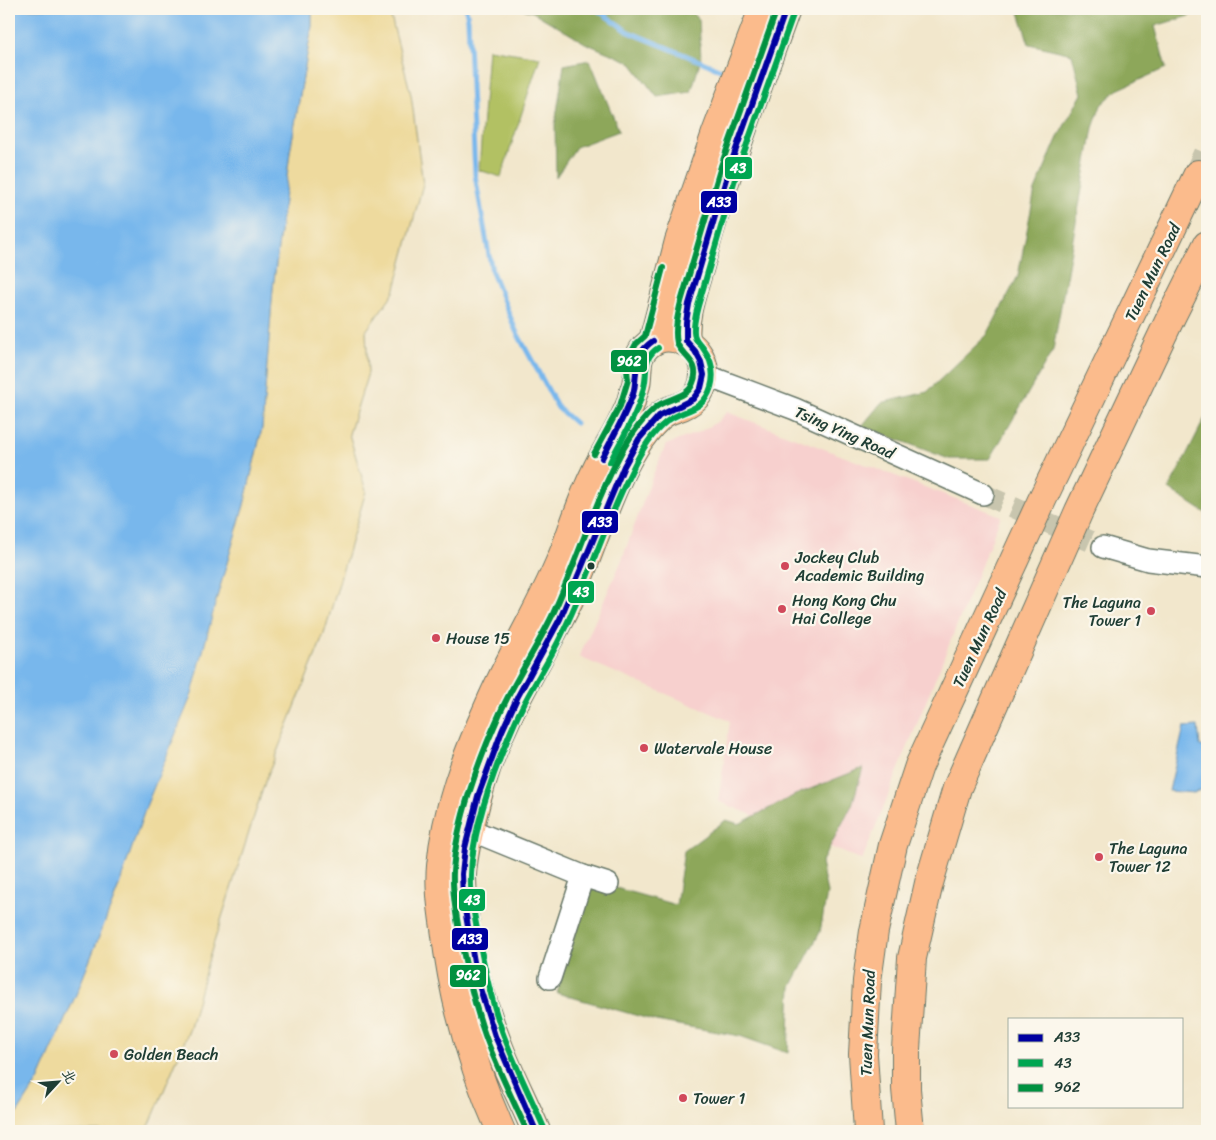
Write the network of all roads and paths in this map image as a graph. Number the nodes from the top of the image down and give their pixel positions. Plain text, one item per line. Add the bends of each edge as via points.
1 (764, 9) edge
2 (786, 9) edge
3 (1198, 174) tunnel mouth
4 (1207, 245) edge
5 (653, 341) junction
6 (686, 341) junction
7 (705, 375) junction
8 (637, 381) junction
9 (668, 409) junction
10 (983, 494) tunnel mouth
11 (1103, 548) tunnel mouth
12 (1207, 567) edge
13 (459, 826) junction
14 (583, 876) junction
15 (608, 884) dead end
16 (477, 978) junction
17 (550, 978) dead end
18 (501, 1131) edge
19 (519, 1131) edge
20 (536, 1131) edge
21 (868, 1131) edge
22 (910, 1131) edge

1 - 5 main road via 716,133 679,242
2 - 6 main road via 707,238 685,321
3 - 21 main road, Tuen Mun Road via 919,766 893,845 874,931 867,981 864,1054
4 - 22 main road via 1079,511 957,788 931,875 912,958 906,1049
5 - 6 main road via 675,338
5 - 8 main road via 638,357
6 - 7 main road via 699,355
7 - 9 main road via 697,396 688,403
7 - 10 street, Tsing Ying Road via 820,420
8 - 9 main road via 650,400
8 - 13 main road via 628,409 585,494 550,582 490,702 465,765
9 - 13 main road via 643,435 624,466 571,596 507,717 476,800
11 - 12 street via 1148,560
13 - 14 street
13 - 16 main road via 465,850 462,875 466,919
13 - 18 main road via 440,872 448,957 468,1043
14 - 15 street
14 - 17 street
16 - 19 main road via 477,1011 482,1035
16 - 20 main road via 500,1050

